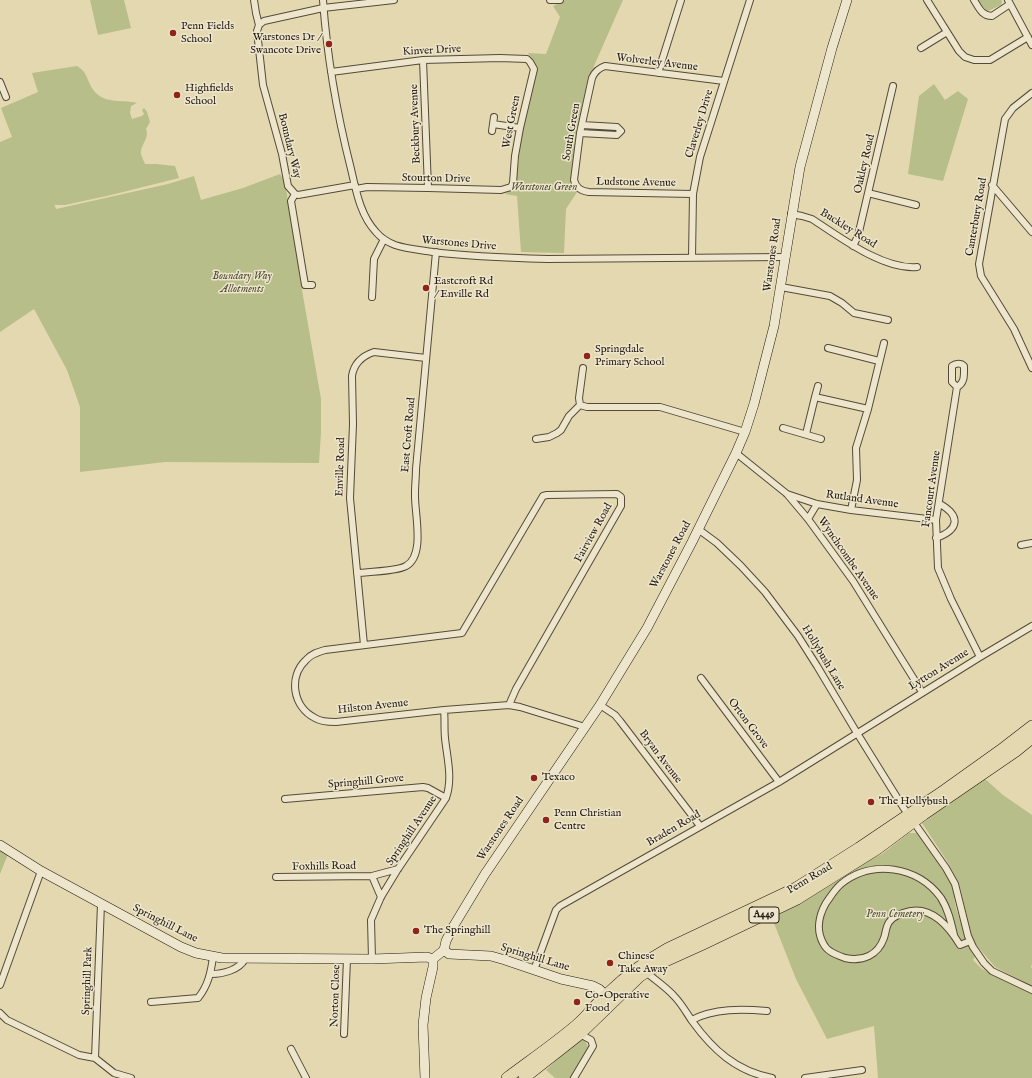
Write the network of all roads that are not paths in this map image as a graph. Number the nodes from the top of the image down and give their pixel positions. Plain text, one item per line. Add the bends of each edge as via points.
1 (254, 0) edge
2 (323, 0) edge
3 (394, 0) edge
4 (550, 0) edge
5 (560, 0) edge
6 (681, 0) edge
7 (750, 0) edge
8 (847, 0) edge
9 (927, 0) edge
10 (974, 0) edge
11 (1009, 2) edge
12 (323, 8) junction
13 (259, 25) junction
14 (947, 32) junction
15 (1028, 37) junction
16 (1032, 45) edge
17 (921, 48) dead end
18 (423, 60) junction
19 (533, 66) joint
20 (331, 72) junction
21 (658, 73) junction
22 (592, 78) joint
23 (724, 81) junction
24 (0, 82) edge
25 (893, 86) dead end
26 (1032, 93) edge
27 (6, 97) dead end
28 (494, 117) dead end
29 (493, 124) junction
30 (582, 125) junction
31 (520, 128) junction
32 (492, 131) dead end
33 (580, 133) junction
34 (513, 183) joint
35 (992, 185) junction
36 (355, 187) junction
37 (428, 188) junction
38 (579, 189) joint
39 (868, 193) junction
40 (294, 194) junction
41 (693, 194) junction
42 (916, 205) dead end
43 (791, 214) junction
44 (1032, 232) edge
45 (384, 239) junction
46 (853, 246) junction
47 (436, 252) junction
48 (785, 257) junction
49 (692, 258) junction
50 (917, 267) dead end
51 (312, 285) dead end
52 (781, 287) junction
53 (372, 297) dead end
54 (888, 320) dead end
55 (884, 343) dead end
56 (828, 348) dead end
57 (426, 358) junction
58 (879, 362) junction
59 (583, 368) dead end
60 (1032, 368) edge
61 (818, 386) dead end
62 (957, 387) dead end
63 (815, 397) junction
64 (580, 405) junction
65 (868, 409) junction
66 (783, 428) dead end
67 (547, 429) dead end
68 (745, 432) junction
69 (806, 434) junction
70 (549, 437) junction
71 (536, 439) dead end
72 (821, 439) dead end
73 (736, 454) junction
74 (787, 494) junction
75 (817, 504) junction
76 (940, 504) junction
77 (851, 510) junction
78 (808, 519) junction
79 (936, 520) junction
80 (698, 529) junction
81 (936, 538) junction
82 (1032, 543) edge
83 (1021, 545) dead end
84 (357, 573) junction
85 (1032, 626) edge
86 (458, 635) joint
87 (364, 644) junction
88 (980, 657) junction
89 (701, 678) dead end
90 (922, 692) junction
91 (600, 705) junction
92 (508, 706) junction
93 (444, 710) junction
94 (1032, 726) edge
95 (585, 727) junction
96 (857, 733) junction
97 (1032, 738) edge
98 (779, 782) junction
99 (446, 798) junction
100 (285, 799) dead end
101 (911, 818) junction
102 (700, 826) junction
103 (0, 845) edge
104 (398, 869) junction
105 (41, 871) junction
106 (372, 876) junction
107 (276, 878) dead end
108 (381, 897) junction
109 (101, 904) junction
110 (954, 935) junction
111 (970, 941) junction
112 (444, 950) junction
113 (213, 957) junction
114 (245, 959) junction
115 (347, 959) junction
116 (372, 959) junction
117 (433, 959) junction
118 (534, 970) junction
119 (646, 972) junction
120 (211, 974) junction
121 (0, 985) edge
122 (1032, 990) edge
123 (610, 999) junction
124 (151, 1002) dead end
125 (767, 1011) dead end
126 (0, 1013) edge
127 (692, 1020) junction
128 (575, 1032) junction
129 (344, 1034) dead end
130 (300, 1050) dead end
131 (95, 1058) junction
132 (862, 1070) dead end
133 (425, 1077) edge
134 (815, 1077) edge
135 (131, 1078) edge
136 (306, 1078) edge
137 (507, 1078) edge
138 (524, 1078) edge
139 (574, 1078) edge
140 (772, 1078) edge
141 (806, 1078) edge

1 - 13 street, Boundary Way
2 - 12 street, Warstones Drive
3 - 12 street
4 - 5 street
6 - 21 street
7 - 23 street, Claverley Drive
8 - 43 street, Warstones Road via 802,159
9 - 14 street
10 - 11 street via 988,16 992,16
11 - 15 street
12 - 13 street via 264,21
12 - 20 street, Warstones Drive
13 - 40 street, Boundary Way via 257,31 263,85 288,186
14 - 15 street via 959,51 965,57 974,60 990,60
14 - 17 street
15 - 16 street
18 - 19 street, Kinver Drive via 516,58 527,59
18 - 20 street, Kinver Drive
18 - 37 street, Beckbury Avenue
19 - 31 street, West Green via 534,74
20 - 36 street, Warstones Drive
21 - 22 street, Wolverley Avenue via 605,66
21 - 23 street, Wolverley Avenue
22 - 30 street, South Green
23 - 41 street, Claverley Drive via 704,141
24 - 27 street
25 - 39 street, Oakley Road
26 - 35 street, Canterbury Road via 1013,108 1005,119
28 - 29 street
29 - 31 street
29 - 32 street
30 - 33 street, South Green
30 - 33 street via 617,127 621,131 617,134
31 - 34 street, West Green
33 - 38 street, South Green via 574,180
34 - 37 street, Stourton Drive via 511,187 501,190
35 - 44 street
35 - 60 street, Canterbury Road via 979,270 1014,329
36 - 37 street, Stourton Drive
36 - 40 street, Stourton Drive
36 - 45 street, Warstones Drive via 366,219
38 - 41 street, Ludstone Avenue via 589,192
39 - 42 street
39 - 46 street, Oakley Road via 858,236
40 - 51 street, Boundary Way via 291,201 305,286
41 - 49 street, Claverley Drive
43 - 46 street, Buckley Road via 812,219
43 - 48 street, Warstones Road
45 - 47 street, Warstones Drive via 403,248
45 - 53 street via 374,259
46 - 50 street, Buckley Road via 869,256 907,268
47 - 49 street, Warstones Drive via 523,258
47 - 57 street, East Croft Road
48 - 49 street, Warstones Drive
48 - 52 street, Warstones Road
52 - 54 street via 830,296 854,313
52 - 68 street, Warstones Road via 767,355
55 - 58 street
56 - 58 street
57 - 84 street, East Croft Road via 414,493 416,552 406,566
57 - 84 street, Enville Road via 374,352 360,359 353,370 350,498
58 - 65 street
59 - 64 street
61 - 63 street
62 - 76 street, Fancourt Avenue
63 - 65 street
63 - 69 street
64 - 68 street via 660,407
64 - 70 street via 569,416 561,430
65 - 77 street via 856,448 857,480
66 - 69 street
67 - 70 street
68 - 73 street, Warstones Road
69 - 72 street
70 - 71 street
73 - 74 street, Wynchcombe Avenue
73 - 80 street, Warstones Road
74 - 75 street, Rutland Avenue
74 - 78 street, Wynchcombe Avenue
75 - 77 street, Rutland Avenue
75 - 78 street
76 - 79 street, Fancourt Avenue
76 - 81 street via 949,510 955,523 950,532
77 - 79 street, Rutland Avenue
78 - 90 street, Wynchcombe Avenue via 853,581
79 - 81 street, Fancourt Avenue
80 - 91 street, Warstones Road via 647,628
80 - 96 street, Hollybush Lane via 741,566 788,621
81 - 88 street, Fancourt Avenue via 938,568
82 - 83 street
84 - 87 street, Enville Road
85 - 88 street, Lytton Avenue
86 - 87 street, Hilston Avenue
86 - 92 street, Fairview Road via 465,631 543,496 617,494 621,497 622,506
87 - 93 street, Hilston Avenue via 316,652 304,661 295,686 301,708 315,719 336,722
88 - 90 street, Lytton Avenue
89 - 98 street, Orton Grove
90 - 96 street, Lytton Avenue
91 - 95 street, Warstones Road
91 - 102 street, Bryan Avenue via 620,720
92 - 93 street, Hilston Avenue
92 - 95 street, Hilston Avenue via 520,707
93 - 99 street, Springhill Avenue via 450,779
94 - 101 highway, Penn Road / A449
95 - 112 street, Warstones Road via 485,874 453,927
96 - 98 street, Braden Road
96 - 101 street, Hollybush Lane
97 - 101 highway, Penn Road / A449 via 1016,751
98 - 102 street, Braden Road
99 - 100 street, Springhill Grove via 423,787
99 - 104 street, Springhill Avenue
101 - 111 street, Hollybush Lane via 955,884
101 - 119 highway, Penn Road / A449 via 858,861 797,898
101 - 123 highway, Penn Road / A449 via 796,888 652,957 636,969
102 - 118 street, Braden Road via 560,906 556,910
103 - 105 street, Springhill Lane
104 - 106 street, Foxhills Road
104 - 108 street, Springhill Avenue
105 - 109 street, Springhill Lane
105 - 121 street
106 - 107 street, Foxhills Road
106 - 108 street
108 - 116 street, Springhill Avenue via 371,920
109 - 113 street, Springhill Lane via 181,946
109 - 131 street, Springhill Park
110 - 110 street via 947,908 936,892 919,877 893,869 874,870 852,877 834,891 819,920 820,934 827,949 839,956 855,959 862,959 875,952 881,945 890,921 912,910 936,916
110 - 111 street via 960,945
111 - 122 street, Hollybush Lane via 992,971
112 - 117 street
112 - 118 street, Springhill Lane via 449,954 491,956
113 - 114 street, Springhill Lane
113 - 120 street
114 - 115 street, Springhill Lane
114 - 120 street via 241,966 232,970
115 - 116 street, Springhill Lane
115 - 129 street, Norton Close
116 - 117 street, Springhill Lane
117 - 133 street via 424,1014
118 - 123 street, Springhill Lane via 593,986
119 - 123 highway, Penn Road / A449
119 - 127 street via 674,996
120 - 124 street via 198,998
123 - 128 highway, Penn Road / A449
125 - 127 street via 715,1012
126 - 131 street via 7,1020 79,1055
127 - 140 street via 705,1038 725,1057 742,1069
128 - 137 highway, Penn Road / A449
128 - 138 highway, Penn Road / A449
128 - 139 street via 591,1040 593,1046
130 - 136 street via 292,1051
131 - 135 street via 114,1073
132 - 134 street
134 - 141 street

